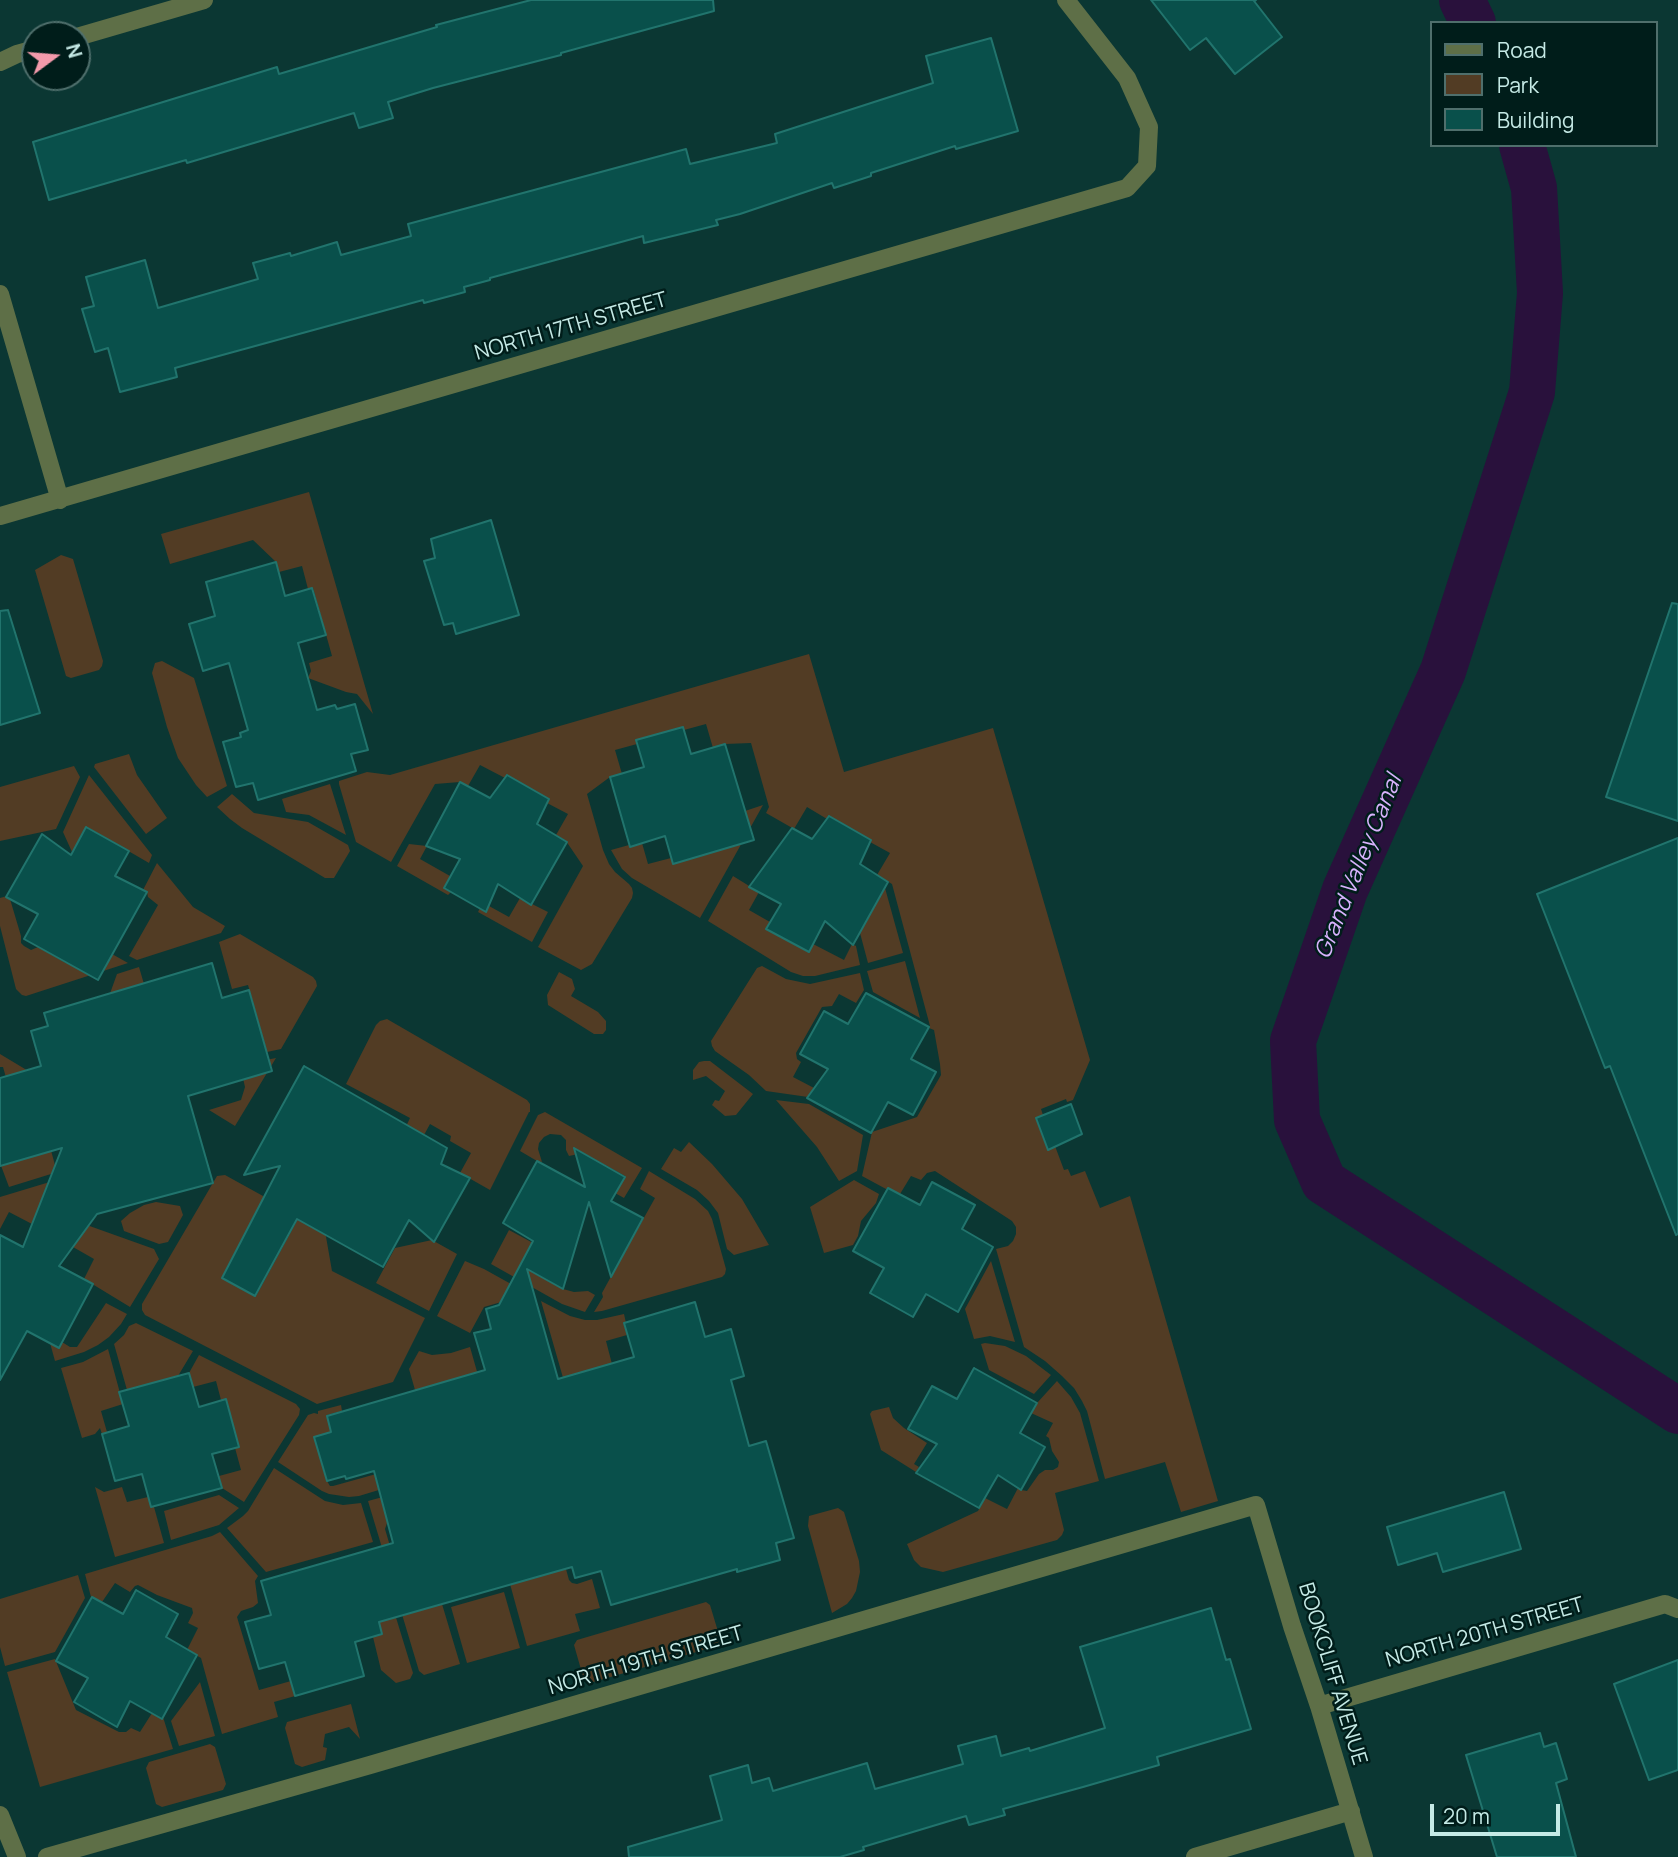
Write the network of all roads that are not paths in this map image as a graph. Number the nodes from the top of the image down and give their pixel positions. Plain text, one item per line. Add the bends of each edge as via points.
1 (204, 0) edge
2 (1066, 0) edge
3 (91, 33) edge
4 (21, 54) edge
5 (0, 62) edge
6 (0, 294) edge
7 (60, 500) junction
8 (0, 516) edge
9 (1256, 1505) joint
10 (1672, 1606) edge
11 (1319, 1706) junction
12 (1351, 1811) junction
13 (0, 1815) edge
14 (17, 1857) edge
15 (47, 1857) edge
16 (1195, 1857) edge
17 (1364, 1857) edge

1 - 3 street
2 - 7 street, NORTH 17TH STREET via 1127,78 1149,127 1147,166 1127,188
4 - 5 street
6 - 7 street
7 - 8 street, NORTH 17TH STREET
9 - 11 street, BOOKCLIFF AVENUE
9 - 15 street, NORTH 19TH STREET
10 - 11 street, NORTH 20TH STREET
11 - 12 street, BOOKCLIFF AVENUE
12 - 16 street
12 - 17 street, BOOKCLIFF AVENUE
13 - 14 street

